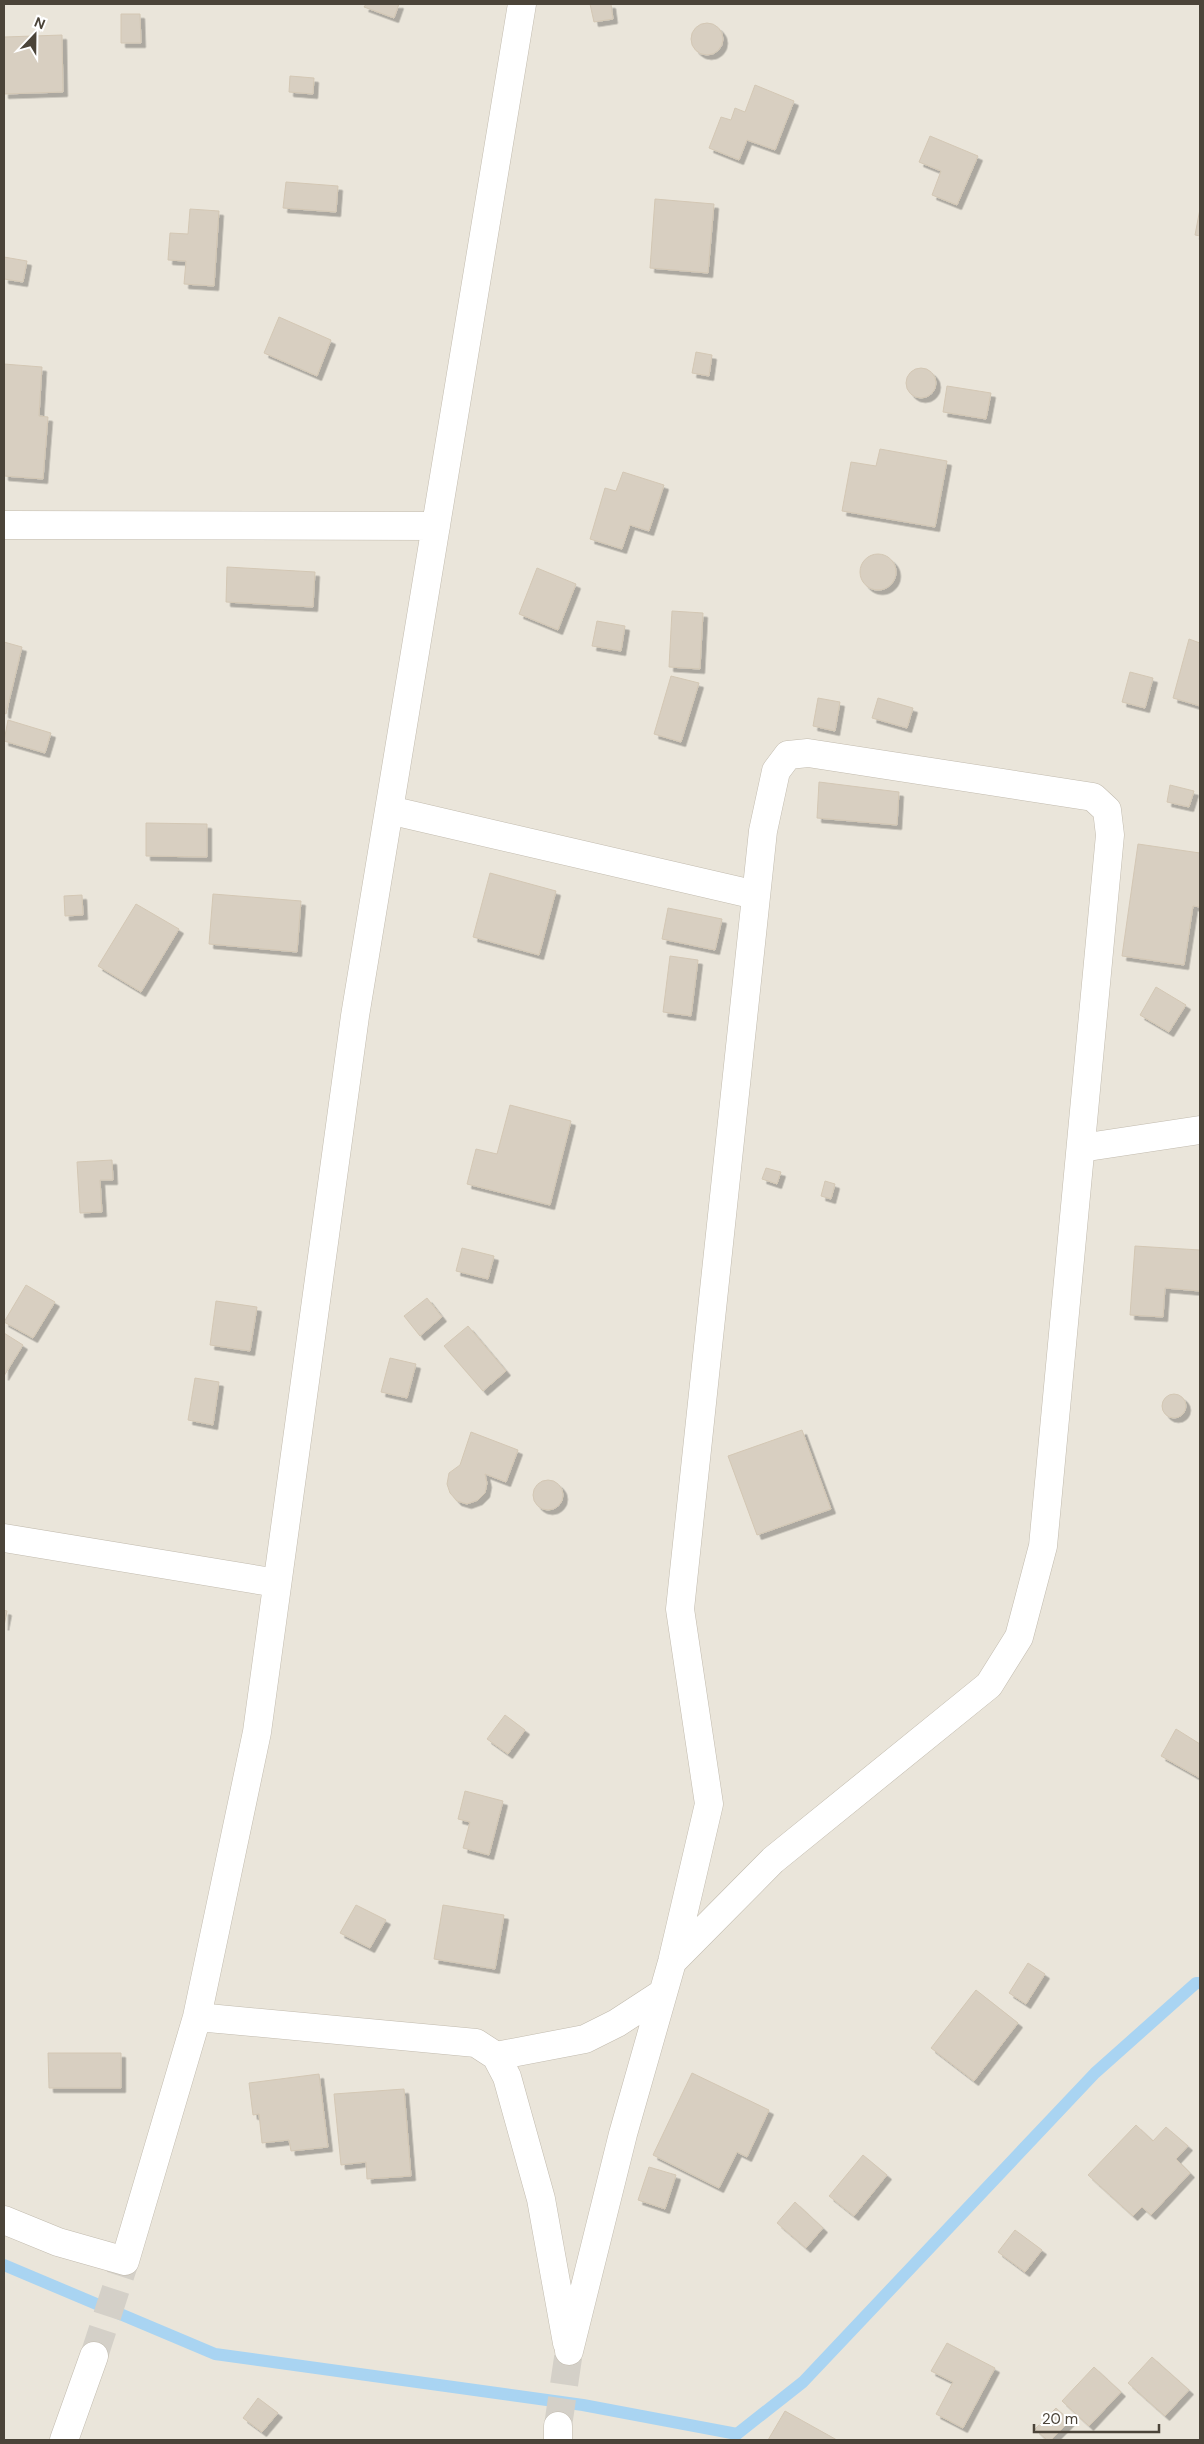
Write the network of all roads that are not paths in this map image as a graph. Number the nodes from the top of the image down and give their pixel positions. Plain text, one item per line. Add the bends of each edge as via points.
1 (522, 4) edge
2 (4, 525) edge
3 (436, 526) junction
4 (390, 810) junction
5 (756, 895) junction
6 (1200, 1130) edge
7 (1081, 1148) junction
8 (4, 1538) edge
9 (277, 1583) junction
10 (672, 1962) junction
11 (663, 1993) junction
12 (197, 2017) junction
13 (496, 2056) junction
14 (4, 2220) edge
15 (94, 2356) tunnel mouth
16 (64, 2440) edge

1 - 3 street
2 - 3 street
3 - 4 street
4 - 5 street
4 - 9 street via 355,1016
5 - 7 street via 763,831 776,772 788,756 808,753 1093,797 1107,810 1110,835
5 - 10 street via 680,1609 709,1804
6 - 7 street
7 - 10 street via 1043,1546 1020,1637 989,1685 773,1860
8 - 9 street
9 - 12 street via 257,1732
10 - 11 street
11 - 13 street via 586,2039
11 - 13 street via 569,2351 541,2199 507,2077
12 - 13 street via 476,2042
12 - 14 street via 125,2261 58,2242
15 - 16 street

